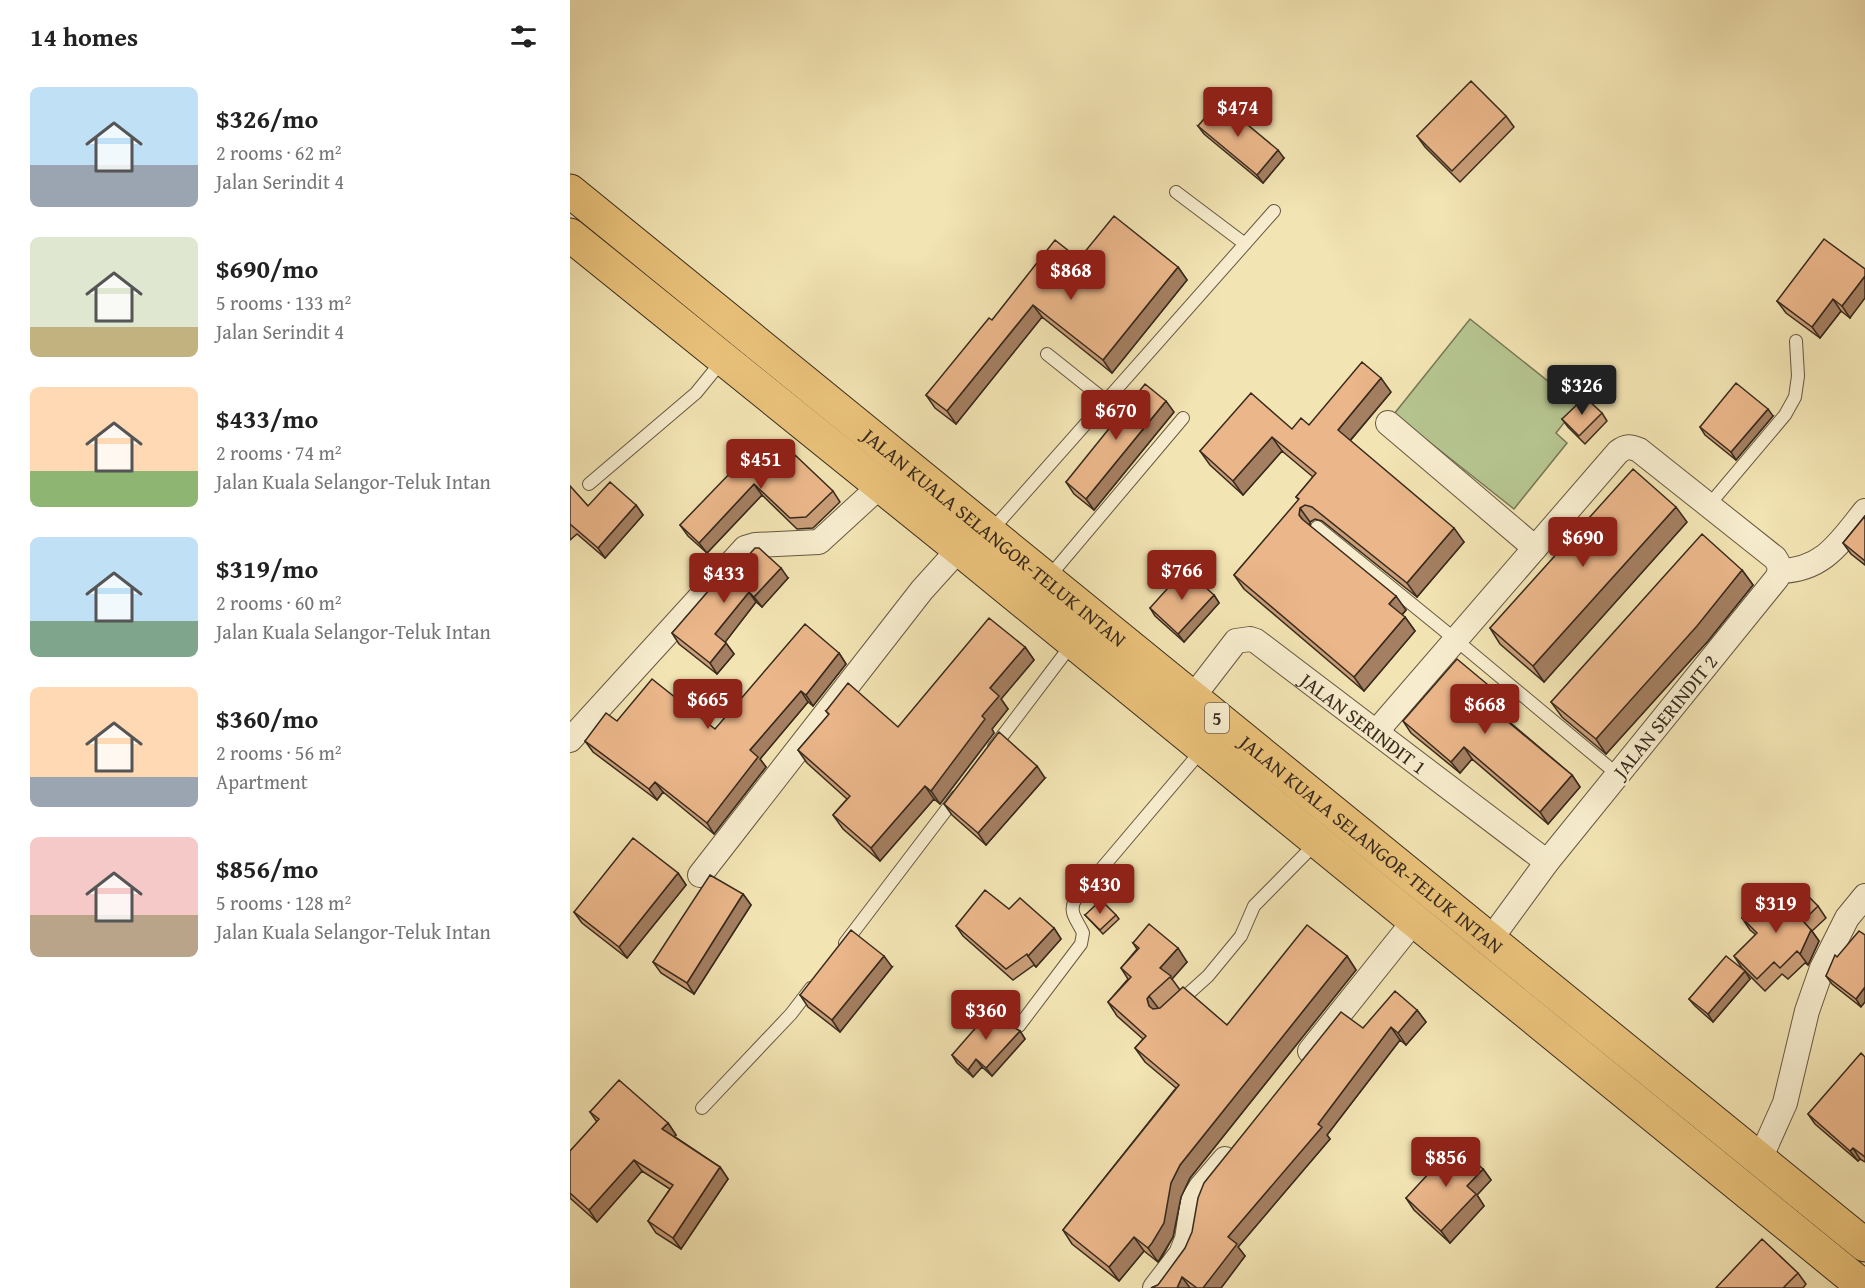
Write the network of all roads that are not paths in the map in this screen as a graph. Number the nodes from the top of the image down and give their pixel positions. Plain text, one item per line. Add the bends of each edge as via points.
1 (570, 192) edge
2 (1176, 192) dead end
3 (1274, 211) dead end
4 (570, 235) edge
5 (1245, 244) junction
6 (1796, 341) dead end
7 (1047, 354) dead end
8 (723, 359) junction
9 (1106, 401) junction
10 (1183, 418) dead end
11 (1388, 423) dead end
12 (589, 484) dead end
13 (880, 486) junction
14 (1709, 505) junction
15 (1865, 511) edge
16 (1317, 527) edge
17 (990, 533) junction
18 (1535, 548) junction
19 (959, 549) junction
20 (1780, 571) junction
21 (1047, 579) junction
22 (1456, 640) junction
23 (1073, 643) junction
24 (1192, 698) junction
25 (1376, 732) junction
26 (570, 740) edge
27 (1203, 749) junction
28 (986, 757) edge
29 (1617, 774) junction
30 (964, 786) edge
31 (1317, 842) junction
32 (1547, 862) junction
33 (700, 875) dead end
34 (1865, 896) edge
35 (1414, 921) junction
36 (1490, 940) junction
37 (835, 957) edge
38 (820, 976) edge
39 (1165, 1015) edge
40 (1019, 1026) dead end
41 (1296, 1068) edge
42 (702, 1108) dead end
43 (1238, 1143) edge
44 (1760, 1159) junction
45 (1865, 1245) edge
46 (1155, 1288) edge
47 (1864, 1288) edge

1 - 17 highway, JALAN KUALA SELANGOR-TELUK INTAN / 5
2 - 5 lane
3 - 5 lane
4 - 8 highway, JALAN KUALA SELANGOR-TELUK INTAN / 5
5 - 9 lane
6 - 14 lane via 1795,397 1785,416
7 - 9 lane
8 - 12 lane via 696,393
8 - 13 highway, JALAN KUALA SELANGOR-TELUK INTAN / 5
9 - 17 lane
10 - 21 lane
11 - 18 street
13 - 19 highway, JALAN KUALA SELANGOR-TELUK INTAN / 5
13 - 26 street via 819,542 745,548
14 - 18 street via 1639,450 1624,447
14 - 20 street via 1775,558
15 - 20 street via 1819,562 1803,569
16 - 22 lane
17 - 21 highway, JALAN KUALA SELANGOR-TELUK INTAN / 5
18 - 22 street
19 - 23 highway, JALAN KUALA SELANGOR-TELUK INTAN / 5
19 - 33 street via 922,590
20 - 29 street, JALAN SERINDIT 2
21 - 24 highway, JALAN KUALA SELANGOR-TELUK INTAN / 5
22 - 25 street
22 - 29 lane
23 - 27 highway, JALAN KUALA SELANGOR-TELUK INTAN / 5
23 - 28 lane
24 - 25 street, JALAN SERINDIT 1 via 1231,646 1250,639
24 - 36 highway, JALAN KUALA SELANGOR-TELUK INTAN / 5
25 - 32 street, JALAN SERINDIT 1
27 - 31 highway, JALAN KUALA SELANGOR-TELUK INTAN / 5
27 - 40 lane via 1075,900 1072,912 1083,933 1081,944
29 - 32 street, JALAN SERINDIT 2
30 - 37 lane
31 - 35 highway, JALAN KUALA SELANGOR-TELUK INTAN / 5
31 - 39 lane via 1254,906 1241,936 1208,976
32 - 36 street, JALAN SERINDIT 2
34 - 44 street via 1847,918 1822,968 1807,1011 1785,1103
35 - 41 street
35 - 47 highway, JALAN KUALA SELANGOR-TELUK INTAN / 5
36 - 44 highway, JALAN KUALA SELANGOR-TELUK INTAN / 5
38 - 42 lane via 791,1014
43 - 46 street via 1201,1186 1193,1200 1181,1254
44 - 45 highway, JALAN KUALA SELANGOR-TELUK INTAN / 5

